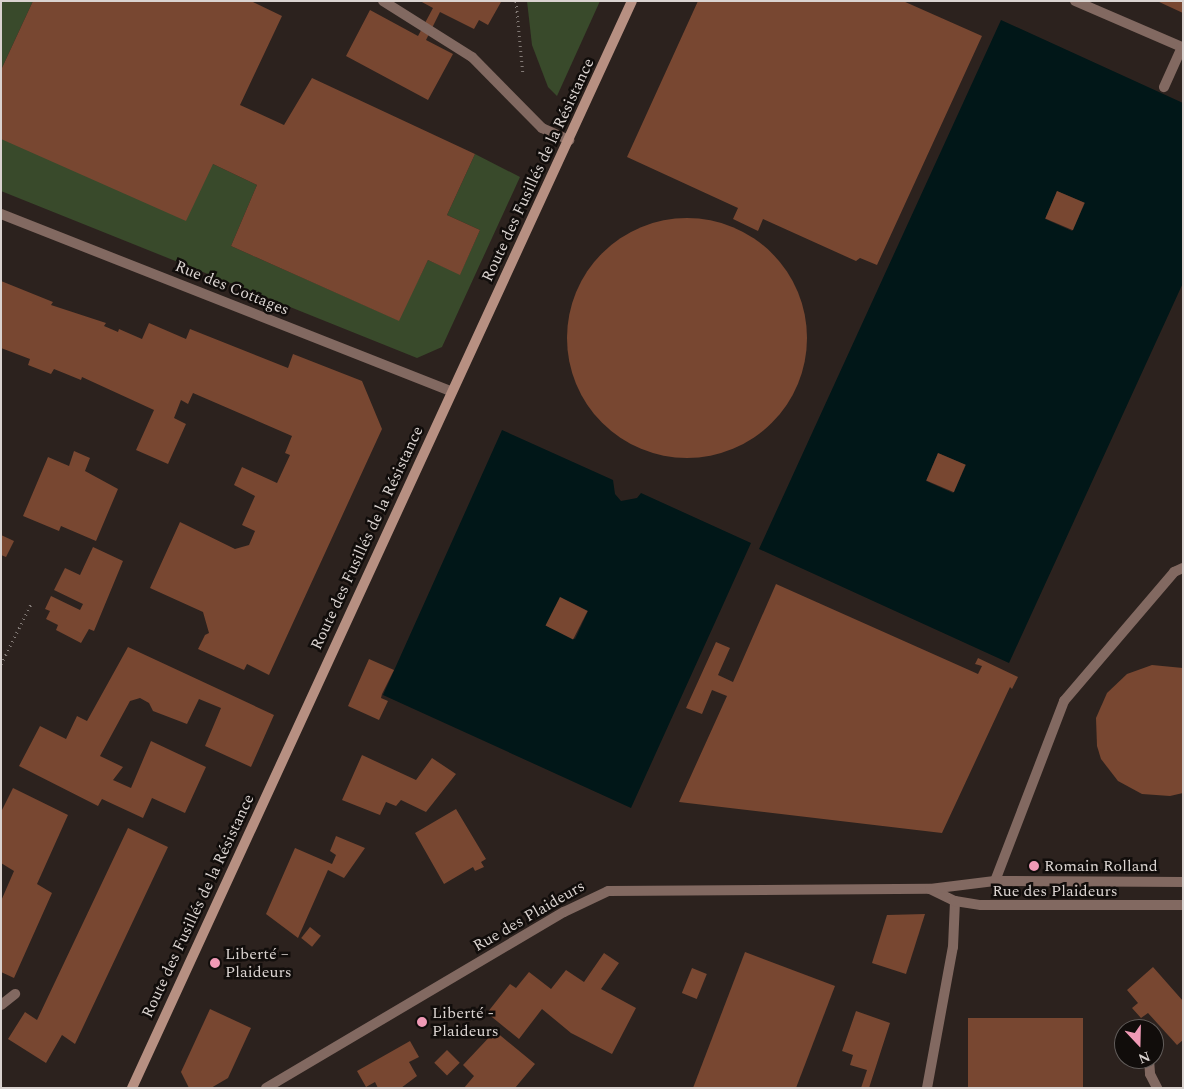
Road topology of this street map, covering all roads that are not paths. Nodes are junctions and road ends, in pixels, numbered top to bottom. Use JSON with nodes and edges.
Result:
{"nodes":[{"id":1,"x":383,"y":1,"type":"edge"},
{"id":2,"x":632,"y":1,"type":"edge"},
{"id":3,"x":1075,"y":1,"type":"edge"},
{"id":4,"x":1164,"y":87,"type":"dead end"},
{"id":5,"x":569,"y":140,"type":"junction"},
{"id":6,"x":1,"y":214,"type":"edge"},
{"id":7,"x":451,"y":392,"type":"junction"},
{"id":8,"x":1183,"y":568,"type":"edge"},
{"id":9,"x":995,"y":881,"type":"junction"},
{"id":10,"x":1183,"y":882,"type":"edge"},
{"id":11,"x":930,"y":889,"type":"junction"},
{"id":12,"x":955,"y":900,"type":"junction"},
{"id":13,"x":1183,"y":905,"type":"edge"},
{"id":14,"x":15,"y":994,"type":"dead end"},
{"id":15,"x":1,"y":1005,"type":"edge"},
{"id":16,"x":1150,"y":1069,"type":"edge"},
{"id":17,"x":132,"y":1088,"type":"edge"},
{"id":18,"x":266,"y":1088,"type":"edge"},
{"id":19,"x":927,"y":1088,"type":"edge"},
{"id":20,"x":1157,"y":1088,"type":"edge"}],
"edges":[{"from":1,"to":5,"type":"street"},
{"from":2,"to":5,"type":"main road","name":"Route des Fusillés de la Résistance"},
{"from":3,"to":4,"type":"street"},
{"from":5,"to":7,"type":"main road","name":"Route des Fusillés de la Résistance"},
{"from":6,"to":7,"type":"street","name":"Rue des Cottages"},
{"from":7,"to":17,"type":"main road","name":"Route des Fusillés de la Résistance"},
{"from":8,"to":9,"type":"street"},
{"from":9,"to":10,"type":"street","name":"Rue des Plaideurs"},
{"from":9,"to":11,"type":"street","name":"Rue des Plaideurs"},
{"from":11,"to":12,"type":"street","name":"Rue des Plaideurs"},
{"from":11,"to":18,"type":"street","name":"Rue des Plaideurs"},
{"from":12,"to":13,"type":"street","name":"Rue des Plaideurs"},
{"from":12,"to":19,"type":"street"},
{"from":14,"to":15,"type":"street"},
{"from":16,"to":20,"type":"street"}]}
